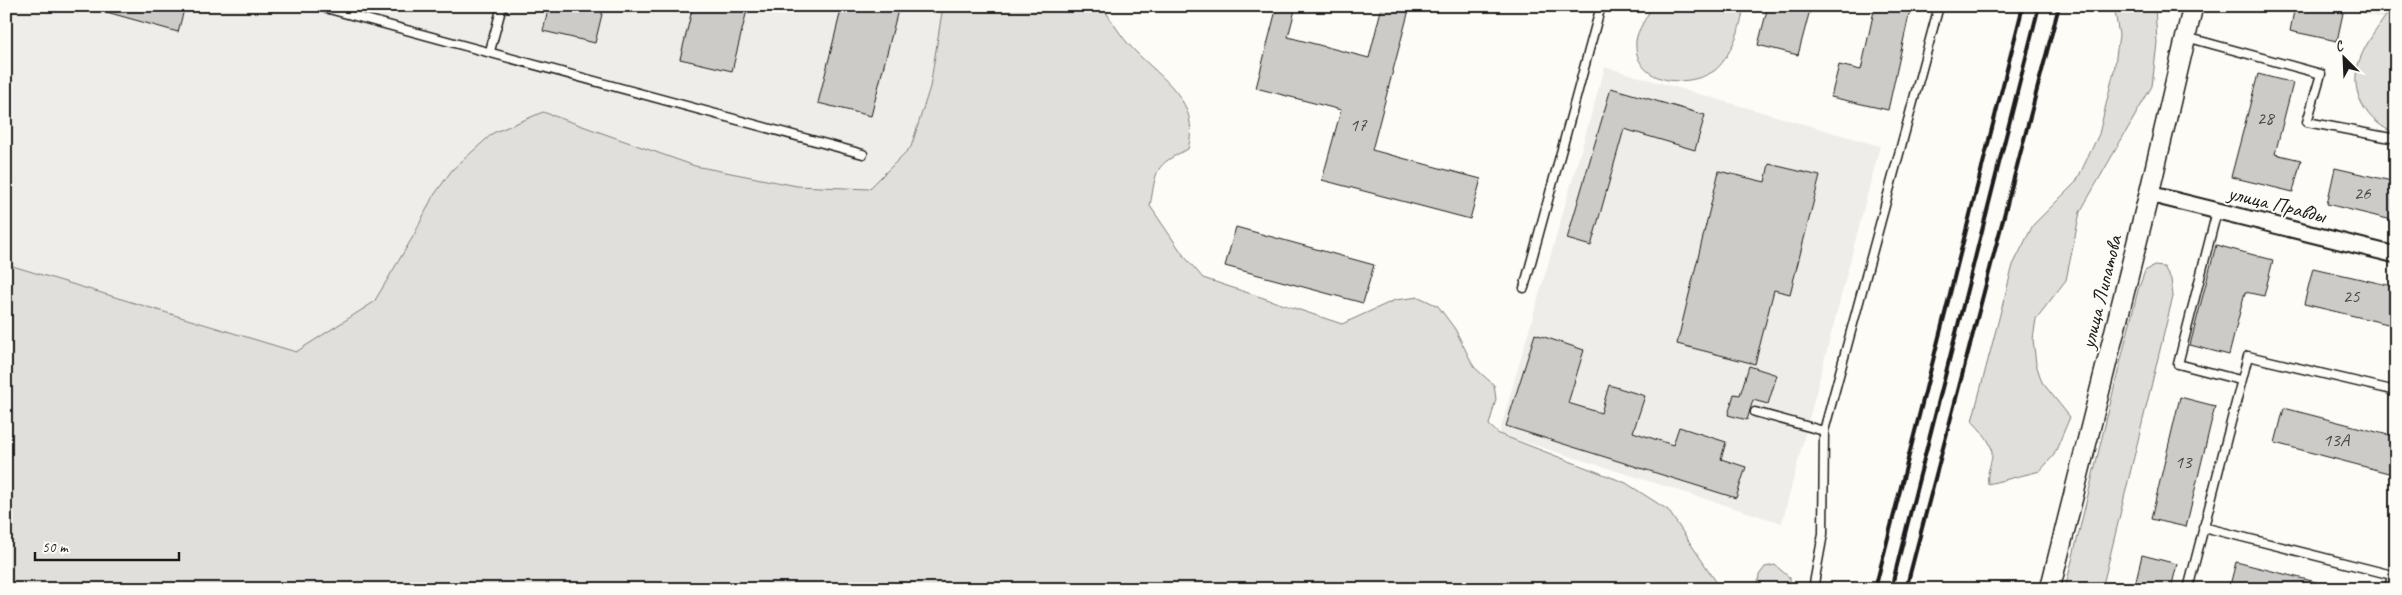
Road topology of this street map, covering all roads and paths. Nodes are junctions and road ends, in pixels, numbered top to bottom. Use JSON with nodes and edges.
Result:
{"nodes":[{"id":1,"x":318,"y":6,"type":"edge"},
{"id":2,"x":502,"y":6,"type":"edge"},
{"id":3,"x":1601,"y":6,"type":"edge"},
{"id":4,"x":1940,"y":6,"type":"edge"},
{"id":5,"x":2193,"y":6,"type":"edge"},
{"id":6,"x":2186,"y":36,"type":"junction"},
{"id":7,"x":490,"y":51,"type":"junction"},
{"id":8,"x":2396,"y":139,"type":"edge"},
{"id":9,"x":863,"y":154,"type":"dead end"},
{"id":10,"x":2149,"y":194,"type":"junction"},
{"id":11,"x":2217,"y":211,"type":"junction"},
{"id":12,"x":2396,"y":255,"type":"edge"},
{"id":13,"x":1524,"y":288,"type":"dead end"},
{"id":14,"x":2240,"y":380,"type":"junction"},
{"id":15,"x":2396,"y":391,"type":"edge"},
{"id":16,"x":1756,"y":412,"type":"dead end"},
{"id":17,"x":1824,"y":432,"type":"junction"},
{"id":18,"x":2203,"y":527,"type":"junction"},
{"id":19,"x":2394,"y":575,"type":"edge"},
{"id":20,"x":1813,"y":589,"type":"edge"},
{"id":21,"x":2050,"y":589,"type":"edge"},
{"id":22,"x":2188,"y":589,"type":"edge"},
{"id":23,"x":2389,"y":589,"type":"edge"}],
"edges":[{"from":1,"to":7,"type":"lane"},
{"from":2,"to":7,"type":"lane"},
{"from":3,"to":13,"type":"lane"},
{"from":4,"to":17,"type":"lane"},
{"from":5,"to":6,"type":"street","name":"улица Липатова"},
{"from":6,"to":8,"type":"lane"},
{"from":6,"to":10,"type":"street","name":"улица Липатова"},
{"from":7,"to":9,"type":"lane"},
{"from":10,"to":11,"type":"street","name":"улица Правды"},
{"from":10,"to":21,"type":"street","name":"улица Липатова"},
{"from":11,"to":12,"type":"street","name":"улица Правды"},
{"from":11,"to":14,"type":"lane"},
{"from":14,"to":15,"type":"lane"},
{"from":14,"to":18,"type":"lane"},
{"from":16,"to":17,"type":"lane"},
{"from":17,"to":20,"type":"lane"},
{"from":18,"to":19,"type":"lane"},
{"from":18,"to":22,"type":"lane"},
{"from":19,"to":23,"type":"lane"}]}
